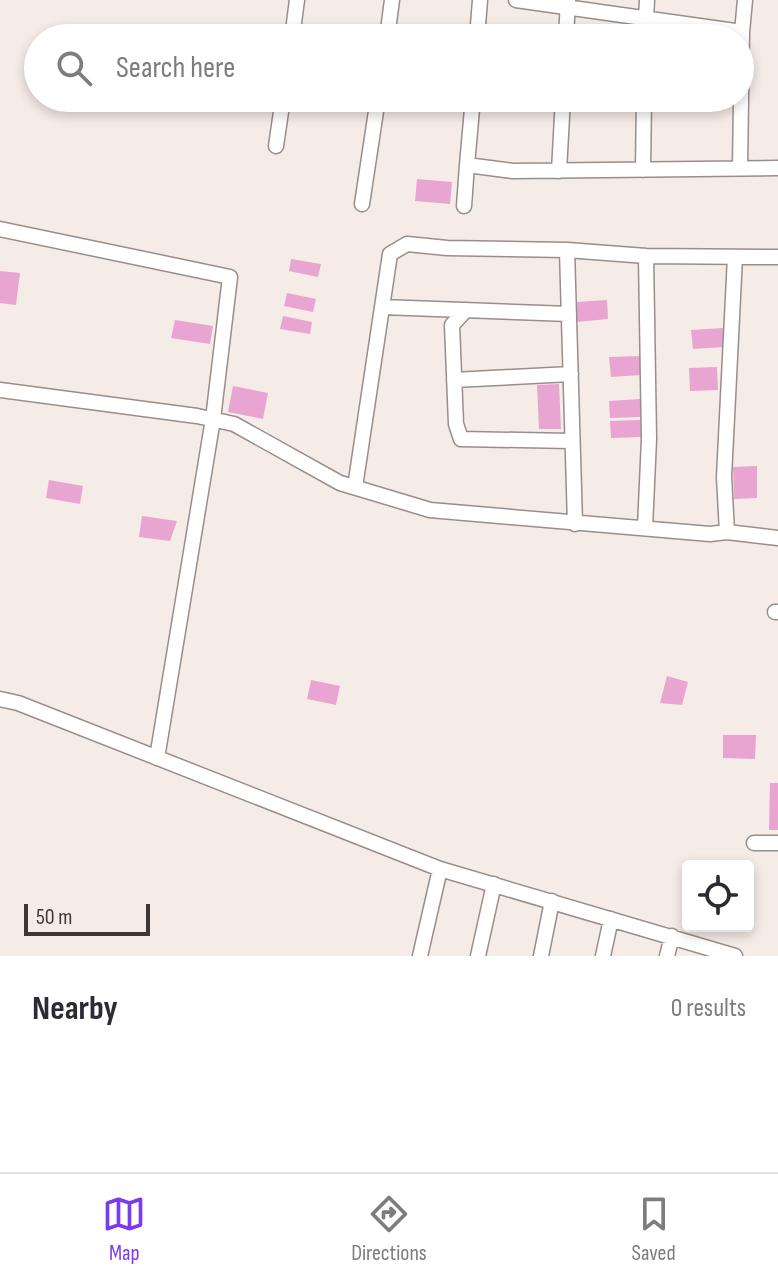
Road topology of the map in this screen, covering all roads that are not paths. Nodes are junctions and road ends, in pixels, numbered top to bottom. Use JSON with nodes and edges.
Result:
{"nodes":[{"id":1,"x":297,"y":0,"type":"edge"},
{"id":2,"x":392,"y":0,"type":"edge"},
{"id":3,"x":480,"y":0,"type":"edge"},
{"id":4,"x":516,"y":0,"type":"edge"},
{"id":5,"x":647,"y":0,"type":"edge"},
{"id":6,"x":745,"y":0,"type":"edge"},
{"id":7,"x":568,"y":4,"type":"edge"},
{"id":8,"x":645,"y":18,"type":"junction"},
{"id":9,"x":294,"y":24,"type":"edge"},
{"id":10,"x":389,"y":24,"type":"edge"},
{"id":11,"x":478,"y":24,"type":"edge"},
{"id":12,"x":567,"y":24,"type":"edge"},
{"id":13,"x":645,"y":24,"type":"edge"},
{"id":14,"x":687,"y":24,"type":"edge"},
{"id":15,"x":743,"y":24,"type":"edge"},
{"id":16,"x":281,"y":112,"type":"edge"},
{"id":17,"x":376,"y":112,"type":"edge"},
{"id":18,"x":472,"y":112,"type":"edge"},
{"id":19,"x":562,"y":112,"type":"edge"},
{"id":20,"x":644,"y":112,"type":"edge"},
{"id":21,"x":741,"y":112,"type":"edge"},
{"id":22,"x":276,"y":146,"type":"dead end"},
{"id":23,"x":467,"y":165,"type":"junction"},
{"id":24,"x":740,"y":168,"type":"junction"},
{"id":25,"x":778,"y":168,"type":"edge"},
{"id":26,"x":643,"y":170,"type":"junction"},
{"id":27,"x":559,"y":171,"type":"junction"},
{"id":28,"x":362,"y":204,"type":"dead end"},
{"id":29,"x":464,"y":206,"type":"dead end"},
{"id":30,"x":0,"y":229,"type":"edge"},
{"id":31,"x":567,"y":250,"type":"junction"},
{"id":32,"x":646,"y":256,"type":"junction"},
{"id":33,"x":735,"y":257,"type":"junction"},
{"id":34,"x":778,"y":257,"type":"edge"},
{"id":35,"x":382,"y":307,"type":"junction"},
{"id":36,"x":466,"y":310,"type":"junction"},
{"id":37,"x":569,"y":314,"type":"junction"},
{"id":38,"x":571,"y":374,"type":"junction"},
{"id":39,"x":454,"y":380,"type":"junction"},
{"id":40,"x":0,"y":390,"type":"edge"},
{"id":41,"x":213,"y":419,"type":"junction"},
{"id":42,"x":571,"y":441,"type":"junction"},
{"id":43,"x":355,"y":487,"type":"junction"},
{"id":44,"x":575,"y":524,"type":"junction"},
{"id":45,"x":645,"y":528,"type":"junction"},
{"id":46,"x":727,"y":532,"type":"junction"},
{"id":47,"x":778,"y":538,"type":"edge"},
{"id":48,"x":0,"y":699,"type":"edge"},
{"id":49,"x":157,"y":758,"type":"junction"},
{"id":50,"x":754,"y":843,"type":"dead end"},
{"id":51,"x":778,"y":843,"type":"edge"},
{"id":52,"x":440,"y":869,"type":"junction"},
{"id":53,"x":494,"y":884,"type":"junction"},
{"id":54,"x":552,"y":901,"type":"junction"},
{"id":55,"x":611,"y":919,"type":"junction"},
{"id":56,"x":672,"y":936,"type":"junction"},
{"id":57,"x":420,"y":956,"type":"edge"},
{"id":58,"x":478,"y":956,"type":"edge"},
{"id":59,"x":541,"y":956,"type":"edge"},
{"id":60,"x":603,"y":956,"type":"edge"},
{"id":61,"x":667,"y":956,"type":"edge"},
{"id":62,"x":735,"y":956,"type":"edge"}],
"edges":[{"from":1,"to":9,"type":"street"},
{"from":2,"to":10,"type":"street"},
{"from":3,"to":11,"type":"street"},
{"from":4,"to":7,"type":"street"},
{"from":5,"to":8,"type":"street"},
{"from":6,"to":15,"type":"street"},
{"from":7,"to":8,"type":"street"},
{"from":7,"to":12,"type":"street"},
{"from":8,"to":13,"type":"street"},
{"from":8,"to":14,"type":"street"},
{"from":16,"to":22,"type":"street"},
{"from":17,"to":28,"type":"street"},
{"from":18,"to":23,"type":"street"},
{"from":19,"to":27,"type":"street"},
{"from":20,"to":26,"type":"street"},
{"from":21,"to":24,"type":"street"},
{"from":23,"to":27,"type":"street"},
{"from":23,"to":29,"type":"street"},
{"from":24,"to":25,"type":"street"},
{"from":24,"to":26,"type":"street"},
{"from":26,"to":27,"type":"street"},
{"from":30,"to":41,"type":"street"},
{"from":31,"to":32,"type":"street"},
{"from":31,"to":35,"type":"street"},
{"from":31,"to":37,"type":"street"},
{"from":32,"to":33,"type":"street"},
{"from":32,"to":45,"type":"street"},
{"from":33,"to":34,"type":"street"},
{"from":33,"to":46,"type":"street"},
{"from":35,"to":36,"type":"street"},
{"from":35,"to":43,"type":"street"},
{"from":36,"to":37,"type":"street"},
{"from":36,"to":39,"type":"street"},
{"from":37,"to":38,"type":"street"},
{"from":38,"to":39,"type":"street"},
{"from":38,"to":42,"type":"street"},
{"from":39,"to":42,"type":"street"},
{"from":40,"to":41,"type":"street"},
{"from":41,"to":43,"type":"street"},
{"from":41,"to":49,"type":"street"},
{"from":42,"to":44,"type":"street"},
{"from":43,"to":44,"type":"street"},
{"from":44,"to":45,"type":"street"},
{"from":45,"to":46,"type":"street"},
{"from":46,"to":47,"type":"street"},
{"from":48,"to":49,"type":"street"},
{"from":49,"to":52,"type":"street"},
{"from":50,"to":51,"type":"street"},
{"from":52,"to":53,"type":"street"},
{"from":52,"to":57,"type":"street"},
{"from":53,"to":54,"type":"street"},
{"from":53,"to":58,"type":"street"},
{"from":54,"to":55,"type":"street"},
{"from":54,"to":59,"type":"street"},
{"from":55,"to":56,"type":"street"},
{"from":55,"to":60,"type":"street"},
{"from":56,"to":61,"type":"street"},
{"from":56,"to":62,"type":"street"}]}
